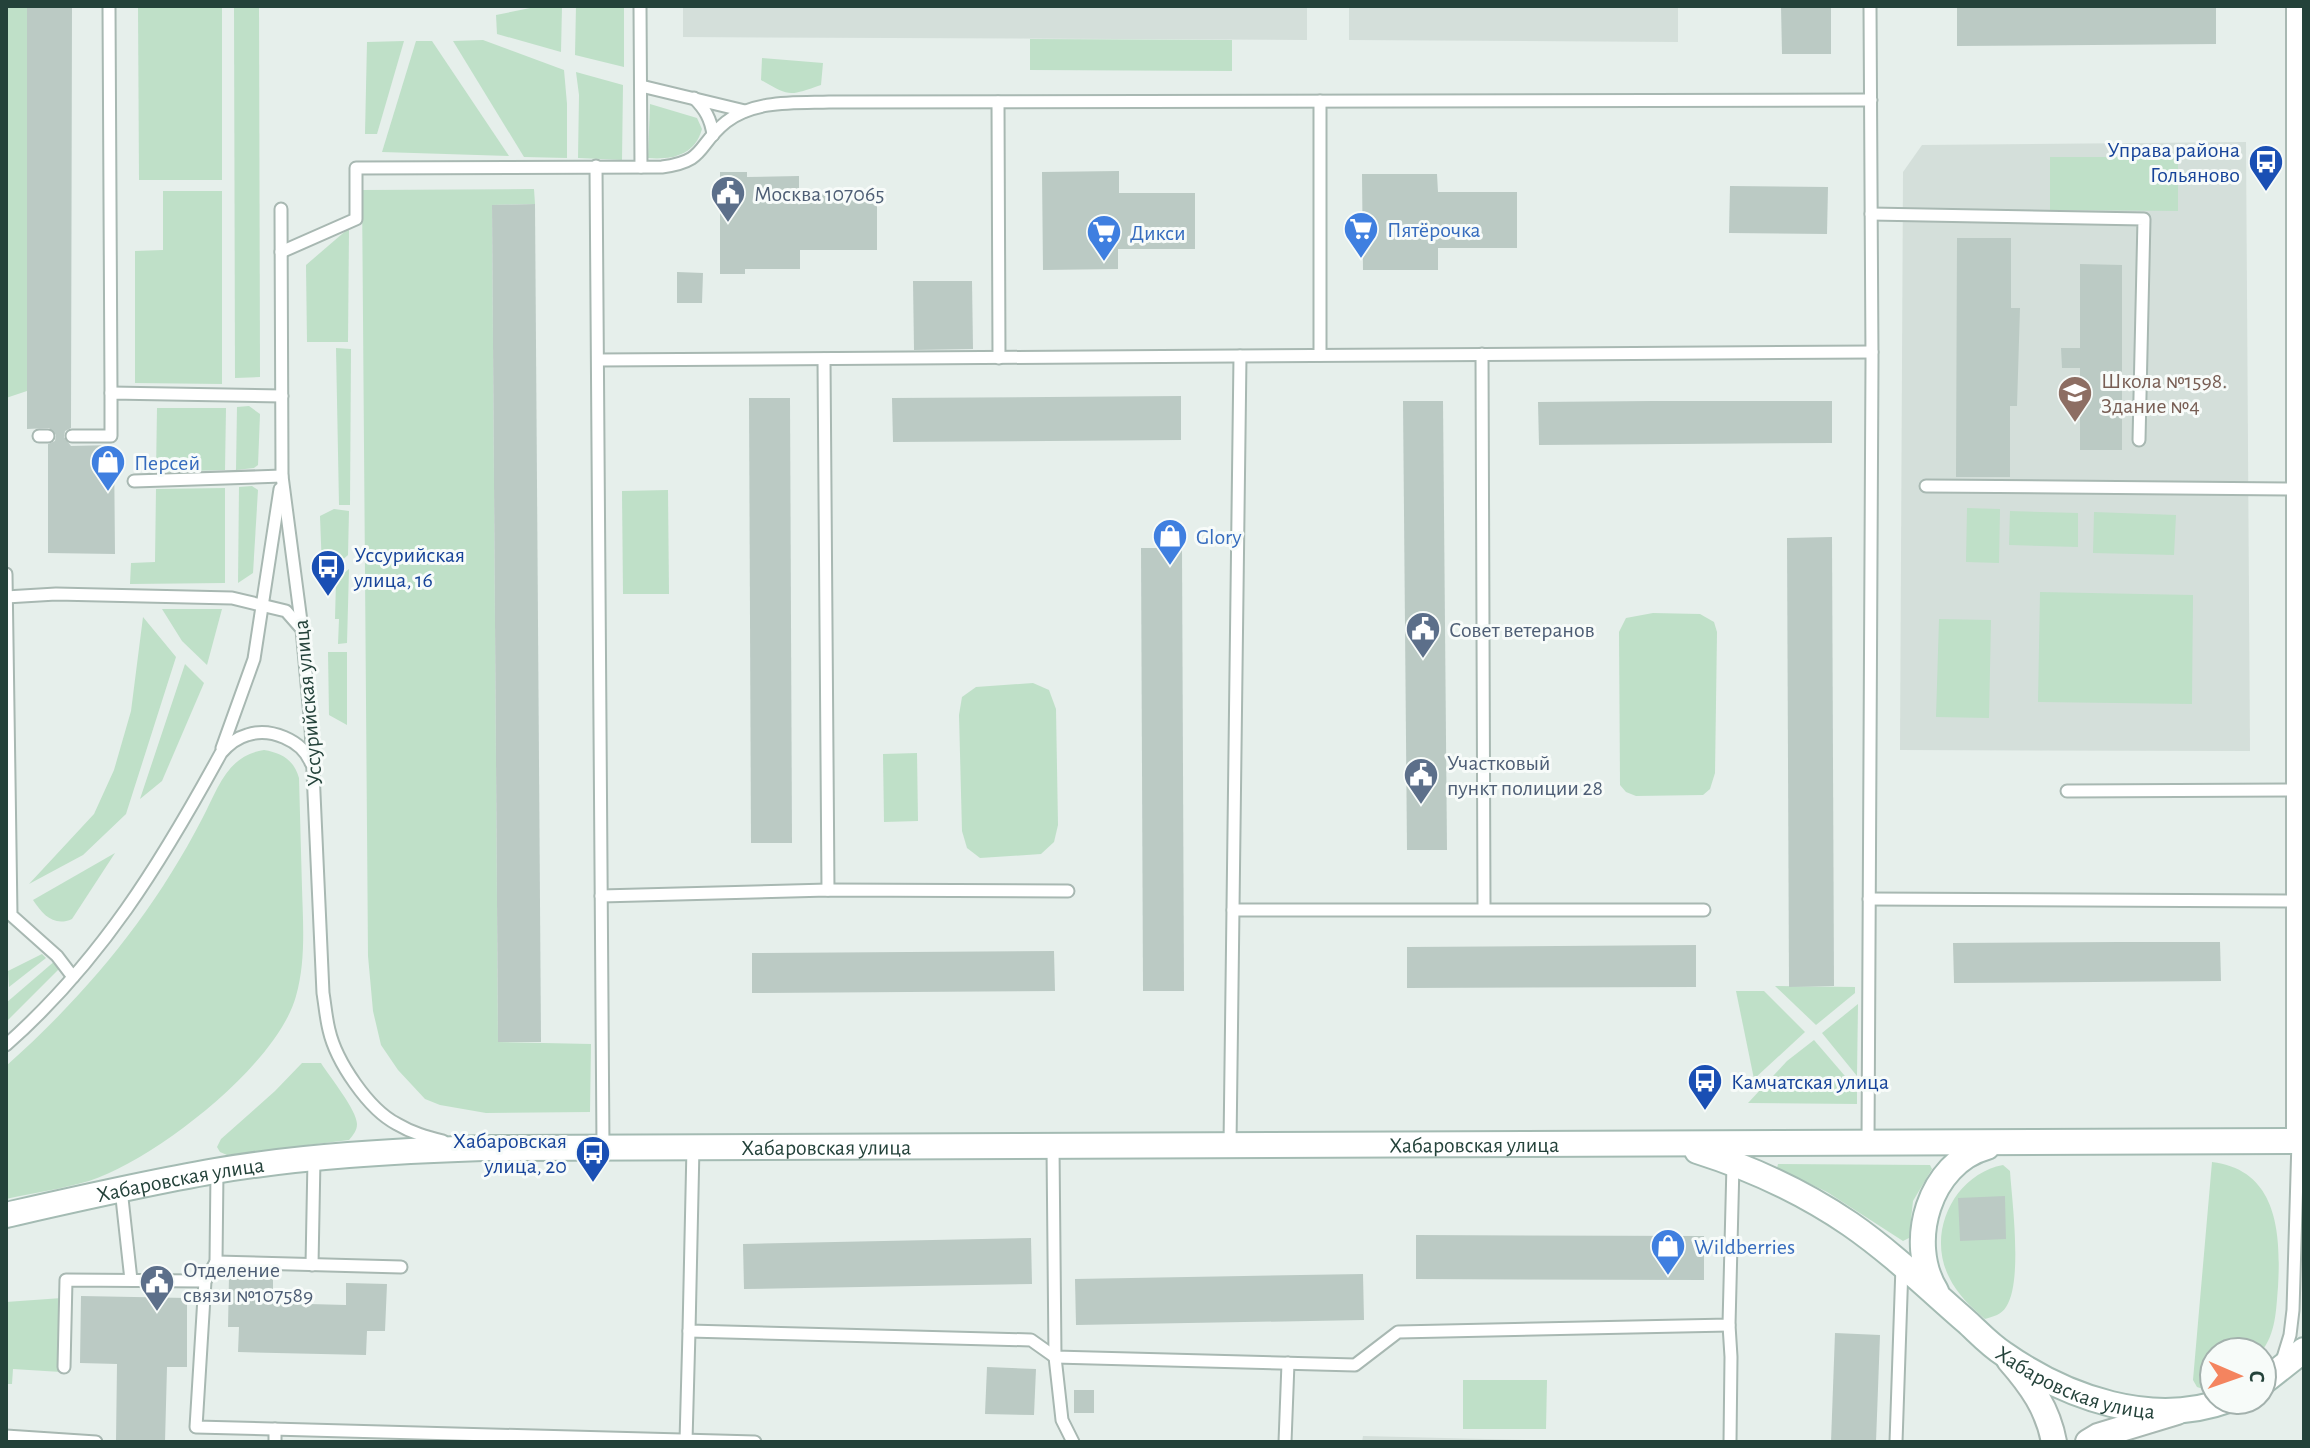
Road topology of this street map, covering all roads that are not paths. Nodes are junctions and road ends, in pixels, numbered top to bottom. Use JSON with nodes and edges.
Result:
{"nodes":[{"id":1,"x":109,"y":6,"type":"edge"},
{"id":2,"x":640,"y":6,"type":"edge"},
{"id":3,"x":1870,"y":6,"type":"edge"},
{"id":4,"x":2298,"y":6,"type":"edge"},
{"id":5,"x":641,"y":86,"type":"junction"},
{"id":6,"x":694,"y":98,"type":"junction"},
{"id":7,"x":1871,"y":100,"type":"junction"},
{"id":8,"x":1320,"y":101,"type":"junction"},
{"id":9,"x":998,"y":102,"type":"junction"},
{"id":10,"x":745,"y":111,"type":"junction"},
{"id":11,"x":713,"y":135,"type":"junction"},
{"id":12,"x":596,"y":166,"type":"junction"},
{"id":13,"x":641,"y":167,"type":"junction"},
{"id":14,"x":281,"y":209,"type":"dead end"},
{"id":15,"x":1871,"y":214,"type":"junction"},
{"id":16,"x":281,"y":252,"type":"junction"},
{"id":17,"x":2302,"y":339,"type":"edge"},
{"id":18,"x":1872,"y":352,"type":"junction"},
{"id":19,"x":1482,"y":354,"type":"junction"},
{"id":20,"x":1320,"y":355,"type":"junction"},
{"id":21,"x":1240,"y":356,"type":"junction"},
{"id":22,"x":999,"y":358,"type":"junction"},
{"id":23,"x":824,"y":359,"type":"junction"},
{"id":24,"x":598,"y":360,"type":"junction"},
{"id":25,"x":111,"y":393,"type":"junction"},
{"id":26,"x":282,"y":396,"type":"junction"},
{"id":27,"x":72,"y":436,"type":"dead end"},
{"id":28,"x":2139,"y":440,"type":"dead end"},
{"id":29,"x":282,"y":476,"type":"junction"},
{"id":30,"x":134,"y":481,"type":"dead end"},
{"id":31,"x":1926,"y":486,"type":"dead end"},
{"id":32,"x":2299,"y":489,"type":"junction"},
{"id":33,"x":6,"y":574,"type":"edge"},
{"id":34,"x":7,"y":597,"type":"edge"},
{"id":35,"x":262,"y":603,"type":"junction"},
{"id":36,"x":302,"y":629,"type":"junction"},
{"id":37,"x":2302,"y":705,"type":"edge"},
{"id":38,"x":221,"y":753,"type":"junction"},
{"id":39,"x":314,"y":775,"type":"junction"},
{"id":40,"x":2299,"y":790,"type":"junction"},
{"id":41,"x":2067,"y":791,"type":"dead end"},
{"id":42,"x":828,"y":890,"type":"junction"},
{"id":43,"x":1068,"y":891,"type":"dead end"},
{"id":44,"x":601,"y":896,"type":"junction"},
{"id":45,"x":1869,"y":899,"type":"junction"},
{"id":46,"x":2299,"y":901,"type":"junction"},
{"id":47,"x":1484,"y":909,"type":"junction"},
{"id":48,"x":1233,"y":910,"type":"junction"},
{"id":49,"x":1704,"y":910,"type":"dead end"},
{"id":50,"x":2301,"y":965,"type":"edge"},
{"id":51,"x":73,"y":977,"type":"junction"},
{"id":52,"x":6,"y":1045,"type":"edge"},
{"id":53,"x":2301,"y":1141,"type":"edge"},
{"id":54,"x":1651,"y":1143,"type":"junction"},
{"id":55,"x":1868,"y":1143,"type":"junction"},
{"id":56,"x":2007,"y":1144,"type":"junction"},
{"id":57,"x":1230,"y":1145,"type":"junction"},
{"id":58,"x":603,"y":1147,"type":"junction"},
{"id":59,"x":693,"y":1147,"type":"junction"},
{"id":60,"x":1053,"y":1147,"type":"junction"},
{"id":61,"x":483,"y":1148,"type":"junction"},
{"id":62,"x":314,"y":1159,"type":"junction"},
{"id":63,"x":1733,"y":1164,"type":"junction"},
{"id":64,"x":217,"y":1170,"type":"junction"},
{"id":65,"x":121,"y":1189,"type":"junction"},
{"id":66,"x":6,"y":1215,"type":"edge"},
{"id":67,"x":216,"y":1262,"type":"junction"},
{"id":68,"x":312,"y":1265,"type":"junction"},
{"id":69,"x":1902,"y":1266,"type":"junction"},
{"id":70,"x":401,"y":1267,"type":"dead end"},
{"id":71,"x":131,"y":1280,"type":"junction"},
{"id":72,"x":205,"y":1281,"type":"junction"},
{"id":73,"x":1948,"y":1306,"type":"junction"},
{"id":74,"x":1729,"y":1325,"type":"junction"},
{"id":75,"x":689,"y":1331,"type":"junction"},
{"id":76,"x":2304,"y":1350,"type":"edge"},
{"id":77,"x":2001,"y":1353,"type":"junction"},
{"id":78,"x":1055,"y":1357,"type":"junction"},
{"id":79,"x":1288,"y":1363,"type":"junction"},
{"id":80,"x":2278,"y":1366,"type":"edge"},
{"id":81,"x":64,"y":1367,"type":"dead end"},
{"id":82,"x":2278,"y":1371,"type":"edge"},
{"id":83,"x":2198,"y":1407,"type":"edge"},
{"id":84,"x":2183,"y":1410,"type":"junction"},
{"id":85,"x":275,"y":1429,"type":"junction"},
{"id":86,"x":6,"y":1436,"type":"edge"},
{"id":87,"x":686,"y":1441,"type":"edge"},
{"id":88,"x":96,"y":1442,"type":"edge"},
{"id":89,"x":275,"y":1442,"type":"edge"},
{"id":90,"x":755,"y":1442,"type":"edge"},
{"id":91,"x":1073,"y":1442,"type":"edge"},
{"id":92,"x":1285,"y":1442,"type":"edge"},
{"id":93,"x":1730,"y":1442,"type":"edge"},
{"id":94,"x":1896,"y":1442,"type":"edge"},
{"id":95,"x":2054,"y":1442,"type":"edge"},
{"id":96,"x":2088,"y":1442,"type":"edge"}],
"edges":[{"from":1,"to":25,"type":"lane"},
{"from":2,"to":5,"type":"lane"},
{"from":3,"to":7,"type":"lane"},
{"from":4,"to":17,"type":"street"},
{"from":5,"to":6,"type":"lane"},
{"from":5,"to":13,"type":"lane"},
{"from":6,"to":10,"type":"lane"},
{"from":6,"to":11,"type":"lane"},
{"from":7,"to":8,"type":"lane"},
{"from":7,"to":15,"type":"lane"},
{"from":8,"to":9,"type":"lane"},
{"from":8,"to":20,"type":"lane"},
{"from":9,"to":10,"type":"lane"},
{"from":9,"to":22,"type":"lane"},
{"from":10,"to":11,"type":"lane"},
{"from":11,"to":13,"type":"lane"},
{"from":12,"to":13,"type":"lane"},
{"from":12,"to":16,"type":"lane"},
{"from":12,"to":24,"type":"lane"},
{"from":14,"to":16,"type":"lane","name":"Уссурийская улица"},
{"from":15,"to":18,"type":"lane"},
{"from":15,"to":28,"type":"lane"},
{"from":16,"to":26,"type":"lane","name":"Уссурийская улица"},
{"from":17,"to":32,"type":"street"},
{"from":18,"to":19,"type":"lane"},
{"from":18,"to":45,"type":"lane"},
{"from":19,"to":20,"type":"lane"},
{"from":19,"to":47,"type":"lane"},
{"from":20,"to":21,"type":"lane"},
{"from":21,"to":22,"type":"lane"},
{"from":21,"to":48,"type":"lane"},
{"from":22,"to":23,"type":"lane"},
{"from":23,"to":24,"type":"lane"},
{"from":23,"to":42,"type":"lane"},
{"from":24,"to":44,"type":"lane"},
{"from":25,"to":26,"type":"lane"},
{"from":25,"to":27,"type":"lane"},
{"from":26,"to":29,"type":"lane","name":"Уссурийская улица"},
{"from":29,"to":30,"type":"lane"},
{"from":29,"to":35,"type":"lane","name":"Уссурийская улица"},
{"from":29,"to":36,"type":"lane","name":"Уссурийская улица"},
{"from":31,"to":32,"type":"lane"},
{"from":32,"to":37,"type":"street"},
{"from":33,"to":34,"type":"lane"},
{"from":34,"to":35,"type":"lane"},
{"from":34,"to":51,"type":"lane"},
{"from":35,"to":36,"type":"lane"},
{"from":35,"to":38,"type":"lane","name":"Уссурийская улица"},
{"from":36,"to":39,"type":"lane","name":"Уссурийская улица"},
{"from":37,"to":40,"type":"street"},
{"from":38,"to":39,"type":"lane"},
{"from":38,"to":51,"type":"lane","name":"Уссурийская улица"},
{"from":39,"to":61,"type":"lane","name":"Уссурийская улица"},
{"from":40,"to":41,"type":"lane"},
{"from":40,"to":46,"type":"street"},
{"from":42,"to":43,"type":"lane"},
{"from":42,"to":44,"type":"lane"},
{"from":44,"to":58,"type":"lane"},
{"from":45,"to":46,"type":"lane"},
{"from":45,"to":55,"type":"lane"},
{"from":46,"to":50,"type":"street"},
{"from":47,"to":48,"type":"lane"},
{"from":47,"to":49,"type":"lane"},
{"from":48,"to":57,"type":"lane"},
{"from":50,"to":53,"type":"street"},
{"from":51,"to":52,"type":"lane","name":"Уссурийская улица"},
{"from":53,"to":56,"type":"main road","name":"Хабаровская улица"},
{"from":53,"to":80,"type":"lane"},
{"from":54,"to":55,"type":"main road","name":"Хабаровская улица"},
{"from":54,"to":57,"type":"main road","name":"Хабаровская улица"},
{"from":54,"to":63,"type":"main road","name":"Хабаровская улица"},
{"from":55,"to":56,"type":"main road","name":"Хабаровская улица"},
{"from":56,"to":73,"type":"main road"},
{"from":57,"to":60,"type":"main road","name":"Хабаровская улица"},
{"from":58,"to":59,"type":"main road","name":"Хабаровская улица"},
{"from":58,"to":61,"type":"main road","name":"Хабаровская улица"},
{"from":59,"to":60,"type":"main road","name":"Хабаровская улица"},
{"from":59,"to":75,"type":"lane"},
{"from":60,"to":78,"type":"lane"},
{"from":61,"to":62,"type":"main road","name":"Хабаровская улица"},
{"from":62,"to":64,"type":"main road","name":"Хабаровская улица"},
{"from":62,"to":68,"type":"lane"},
{"from":63,"to":69,"type":"main road","name":"Хабаровская улица"},
{"from":63,"to":74,"type":"lane"},
{"from":64,"to":65,"type":"main road","name":"Хабаровская улица"},
{"from":64,"to":67,"type":"lane"},
{"from":65,"to":66,"type":"main road","name":"Хабаровская улица"},
{"from":65,"to":71,"type":"lane"},
{"from":67,"to":68,"type":"lane"},
{"from":67,"to":72,"type":"lane"},
{"from":68,"to":70,"type":"lane"},
{"from":69,"to":73,"type":"main road","name":"Хабаровская улица"},
{"from":69,"to":94,"type":"lane"},
{"from":71,"to":72,"type":"lane"},
{"from":71,"to":81,"type":"lane"},
{"from":72,"to":85,"type":"lane"},
{"from":73,"to":77,"type":"main road","name":"Хабаровская улица"},
{"from":74,"to":79,"type":"lane"},
{"from":74,"to":93,"type":"lane"},
{"from":75,"to":78,"type":"lane"},
{"from":75,"to":87,"type":"lane"},
{"from":76,"to":82,"type":"main road"},
{"from":77,"to":84,"type":"main road","name":"Хабаровская улица"},
{"from":77,"to":95,"type":"main road"},
{"from":78,"to":79,"type":"lane"},
{"from":78,"to":91,"type":"lane"},
{"from":79,"to":92,"type":"lane"},
{"from":83,"to":84,"type":"main road","name":"Хабаровская улица"},
{"from":84,"to":96,"type":"main road"},
{"from":85,"to":87,"type":"lane"},
{"from":85,"to":89,"type":"lane"},
{"from":86,"to":88,"type":"lane"},
{"from":87,"to":90,"type":"lane"}]}
